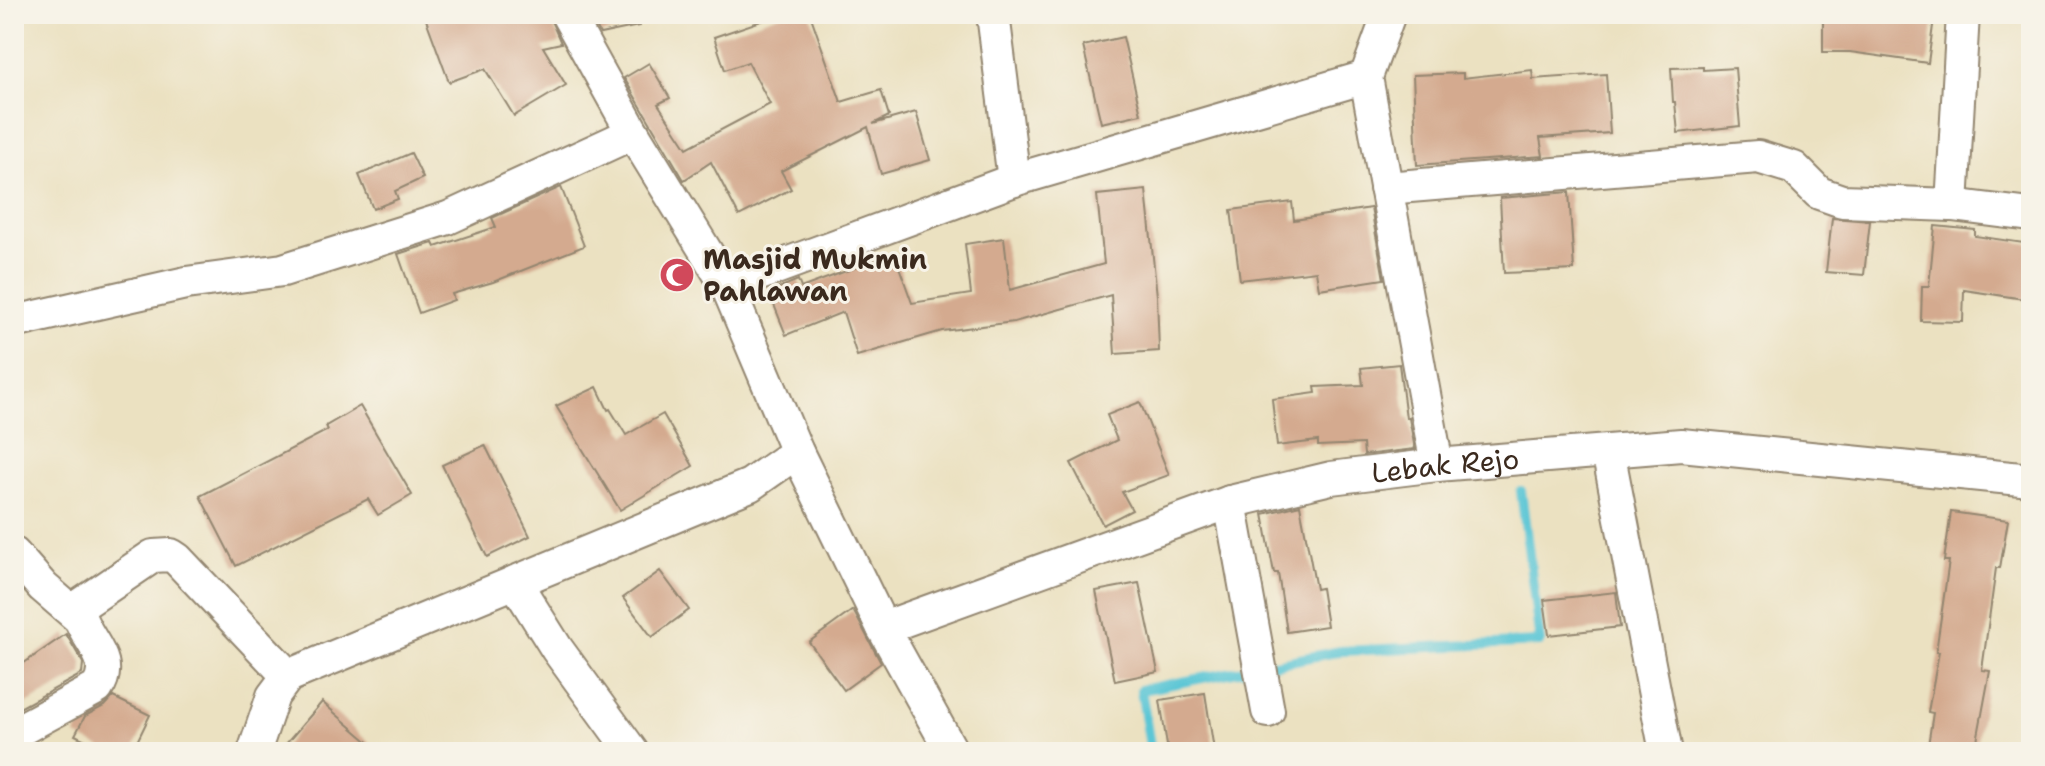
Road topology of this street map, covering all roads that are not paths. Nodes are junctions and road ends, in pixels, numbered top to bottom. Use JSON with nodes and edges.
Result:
{"nodes":[{"id":1,"x":567,"y":14,"type":"edge"},
{"id":2,"x":993,"y":14,"type":"edge"},
{"id":3,"x":1389,"y":14,"type":"edge"},
{"id":4,"x":1963,"y":14,"type":"edge"},
{"id":5,"x":1366,"y":77,"type":"junction"},
{"id":6,"x":633,"y":133,"type":"junction"},
{"id":7,"x":1014,"y":180,"type":"junction"},
{"id":8,"x":1386,"y":188,"type":"junction"},
{"id":9,"x":1952,"y":205,"type":"junction"},
{"id":10,"x":2031,"y":215,"type":"edge"},
{"id":11,"x":727,"y":286,"type":"junction"},
{"id":12,"x":14,"y":322,"type":"edge"},
{"id":13,"x":1608,"y":451,"type":"junction"},
{"id":14,"x":797,"y":452,"type":"junction"},
{"id":15,"x":1437,"y":465,"type":"junction"},
{"id":16,"x":2031,"y":480,"type":"edge"},
{"id":17,"x":1230,"y":502,"type":"junction"},
{"id":18,"x":14,"y":554,"type":"edge"},
{"id":19,"x":515,"y":582,"type":"junction"},
{"id":20,"x":80,"y":619,"type":"junction"},
{"id":21,"x":883,"y":628,"type":"junction"},
{"id":22,"x":288,"y":676,"type":"junction"},
{"id":23,"x":1266,"y":696,"type":"dead end"},
{"id":24,"x":14,"y":733,"type":"edge"},
{"id":25,"x":254,"y":752,"type":"edge"},
{"id":26,"x":632,"y":752,"type":"edge"},
{"id":27,"x":952,"y":752,"type":"edge"},
{"id":28,"x":1666,"y":752,"type":"edge"}],
"edges":[{"from":1,"to":6,"type":"street"},
{"from":2,"to":7,"type":"street"},
{"from":3,"to":5,"type":"street"},
{"from":4,"to":9,"type":"street"},
{"from":5,"to":7,"type":"street"},
{"from":5,"to":8,"type":"street"},
{"from":6,"to":11,"type":"street"},
{"from":6,"to":12,"type":"street"},
{"from":7,"to":11,"type":"street"},
{"from":8,"to":9,"type":"street"},
{"from":8,"to":15,"type":"street"},
{"from":9,"to":10,"type":"street"},
{"from":11,"to":14,"type":"street"},
{"from":13,"to":15,"type":"street","name":"Lebak Rejo"},
{"from":13,"to":16,"type":"street","name":"Lebak Rejo"},
{"from":13,"to":28,"type":"street"},
{"from":14,"to":19,"type":"street"},
{"from":14,"to":21,"type":"street"},
{"from":15,"to":17,"type":"street","name":"Lebak Rejo"},
{"from":17,"to":21,"type":"street","name":"Lebak Rejo"},
{"from":17,"to":23,"type":"street"},
{"from":18,"to":20,"type":"street"},
{"from":19,"to":22,"type":"street"},
{"from":19,"to":26,"type":"street"},
{"from":20,"to":22,"type":"street"},
{"from":20,"to":24,"type":"street"},
{"from":21,"to":27,"type":"street"},
{"from":22,"to":25,"type":"street"}]}
